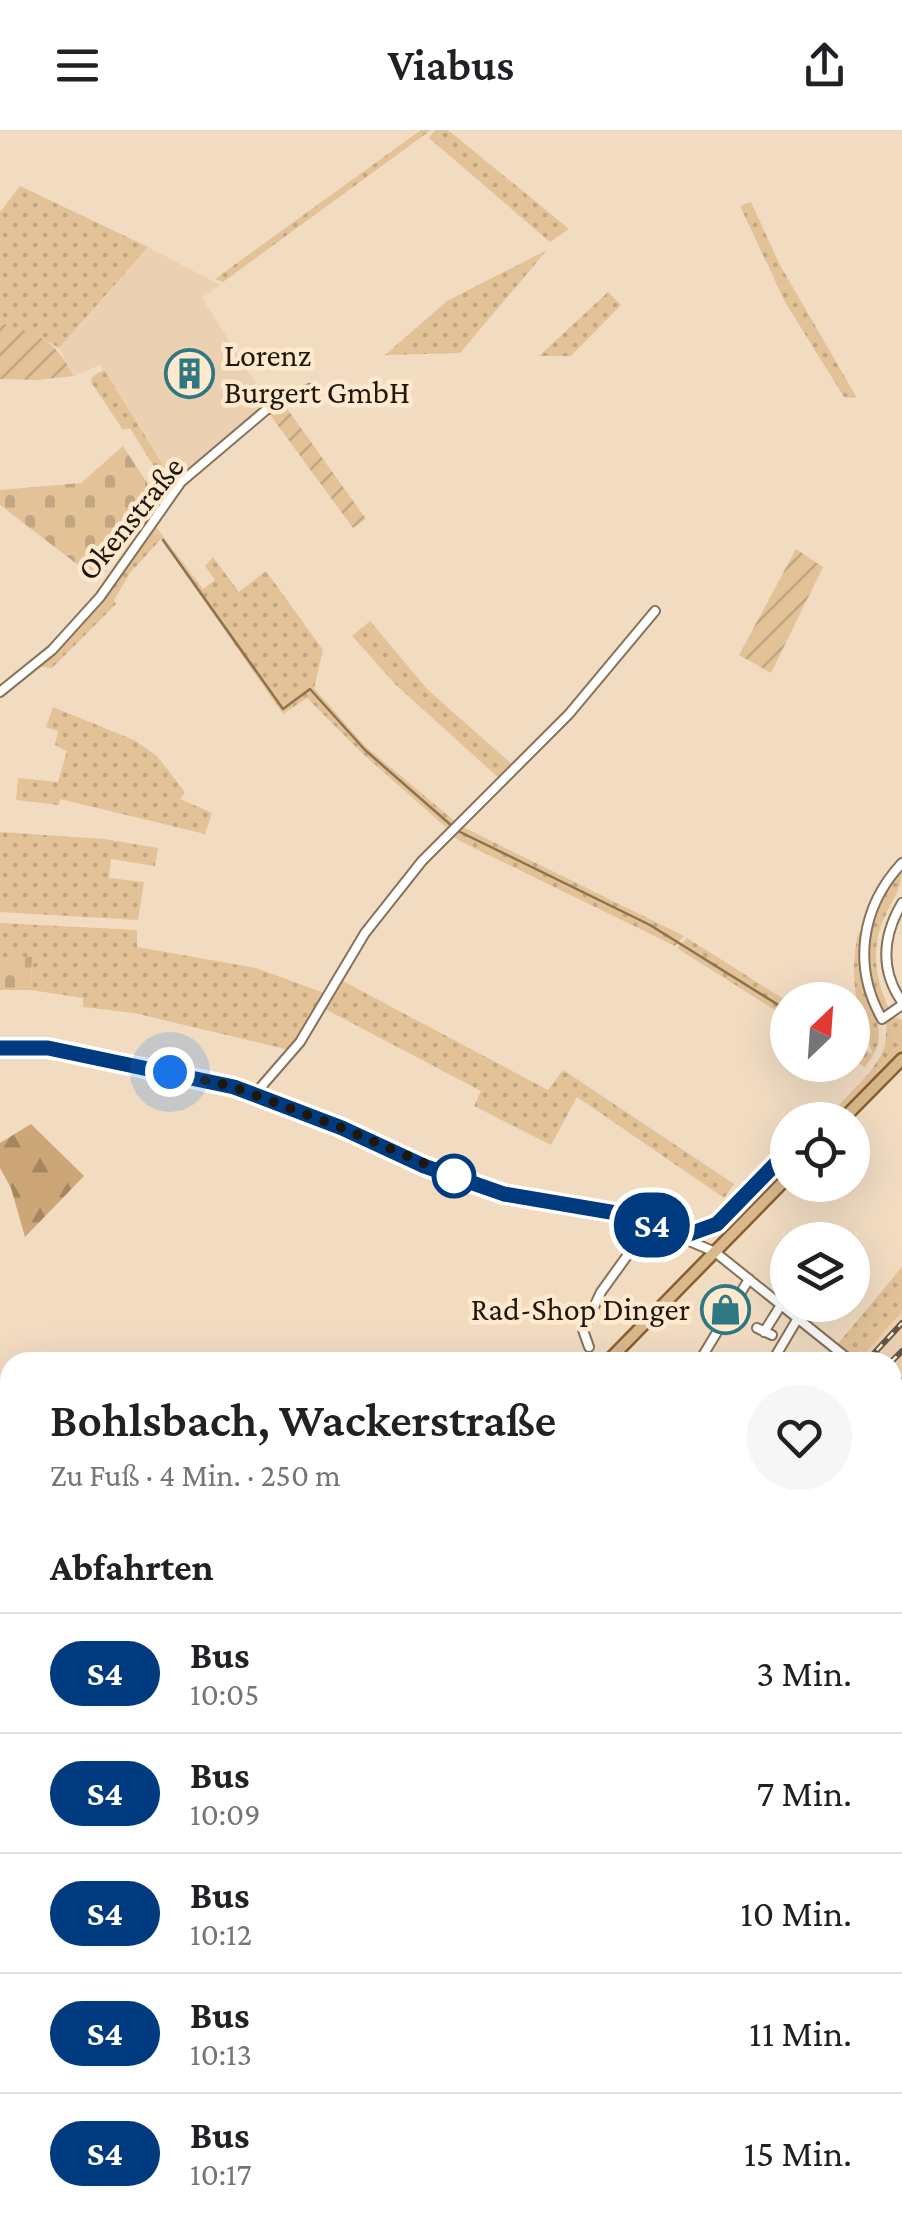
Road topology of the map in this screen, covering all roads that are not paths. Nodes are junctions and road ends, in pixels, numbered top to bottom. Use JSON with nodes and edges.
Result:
{"nodes":[{"id":1,"x":310,"y":389,"type":"dead end"},
{"id":2,"x":655,"y":611,"type":"dead end"},
{"id":3,"x":0,"y":692,"type":"edge"},
{"id":4,"x":902,"y":863,"type":"edge"},
{"id":5,"x":902,"y":903,"type":"edge"},
{"id":6,"x":902,"y":1004,"type":"edge"},
{"id":7,"x":0,"y":1048,"type":"edge"},
{"id":8,"x":902,"y":1059,"type":"edge"},
{"id":9,"x":254,"y":1095,"type":"junction"},
{"id":10,"x":860,"y":1102,"type":"edge"},
{"id":11,"x":770,"y":1196,"type":"edge"},
{"id":12,"x":650,"y":1224,"type":"junction"},
{"id":13,"x":716,"y":1252,"type":"junction"},
{"id":14,"x":749,"y":1279,"type":"junction"},
{"id":15,"x":770,"y":1296,"type":"edge"},
{"id":16,"x":771,"y":1322,"type":"edge"},
{"id":17,"x":796,"y":1322,"type":"edge"},
{"id":18,"x":803,"y":1322,"type":"edge"},
{"id":19,"x":764,"y":1332,"type":"dead end"},
{"id":20,"x":590,"y":1347,"type":"dead end"},
{"id":21,"x":617,"y":1352,"type":"edge"},
{"id":22,"x":704,"y":1352,"type":"edge"},
{"id":23,"x":778,"y":1352,"type":"edge"},
{"id":24,"x":840,"y":1352,"type":"edge"}],
"edges":[{"from":1,"to":3,"type":"street","name":"Okenstraße"},
{"from":2,"to":9,"type":"street"},
{"from":4,"to":6,"type":"street"},
{"from":5,"to":6,"type":"street"},
{"from":7,"to":9,"type":"street"},
{"from":8,"to":10,"type":"main road"},
{"from":9,"to":12,"type":"street"},
{"from":11,"to":13,"type":"main road"},
{"from":12,"to":13,"type":"street"},
{"from":12,"to":20,"type":"street"},
{"from":13,"to":14,"type":"street"},
{"from":13,"to":21,"type":"main road"},
{"from":14,"to":15,"type":"street"},
{"from":14,"to":22,"type":"street"},
{"from":16,"to":19,"type":"street"},
{"from":17,"to":23,"type":"street"},
{"from":18,"to":24,"type":"street"}]}
